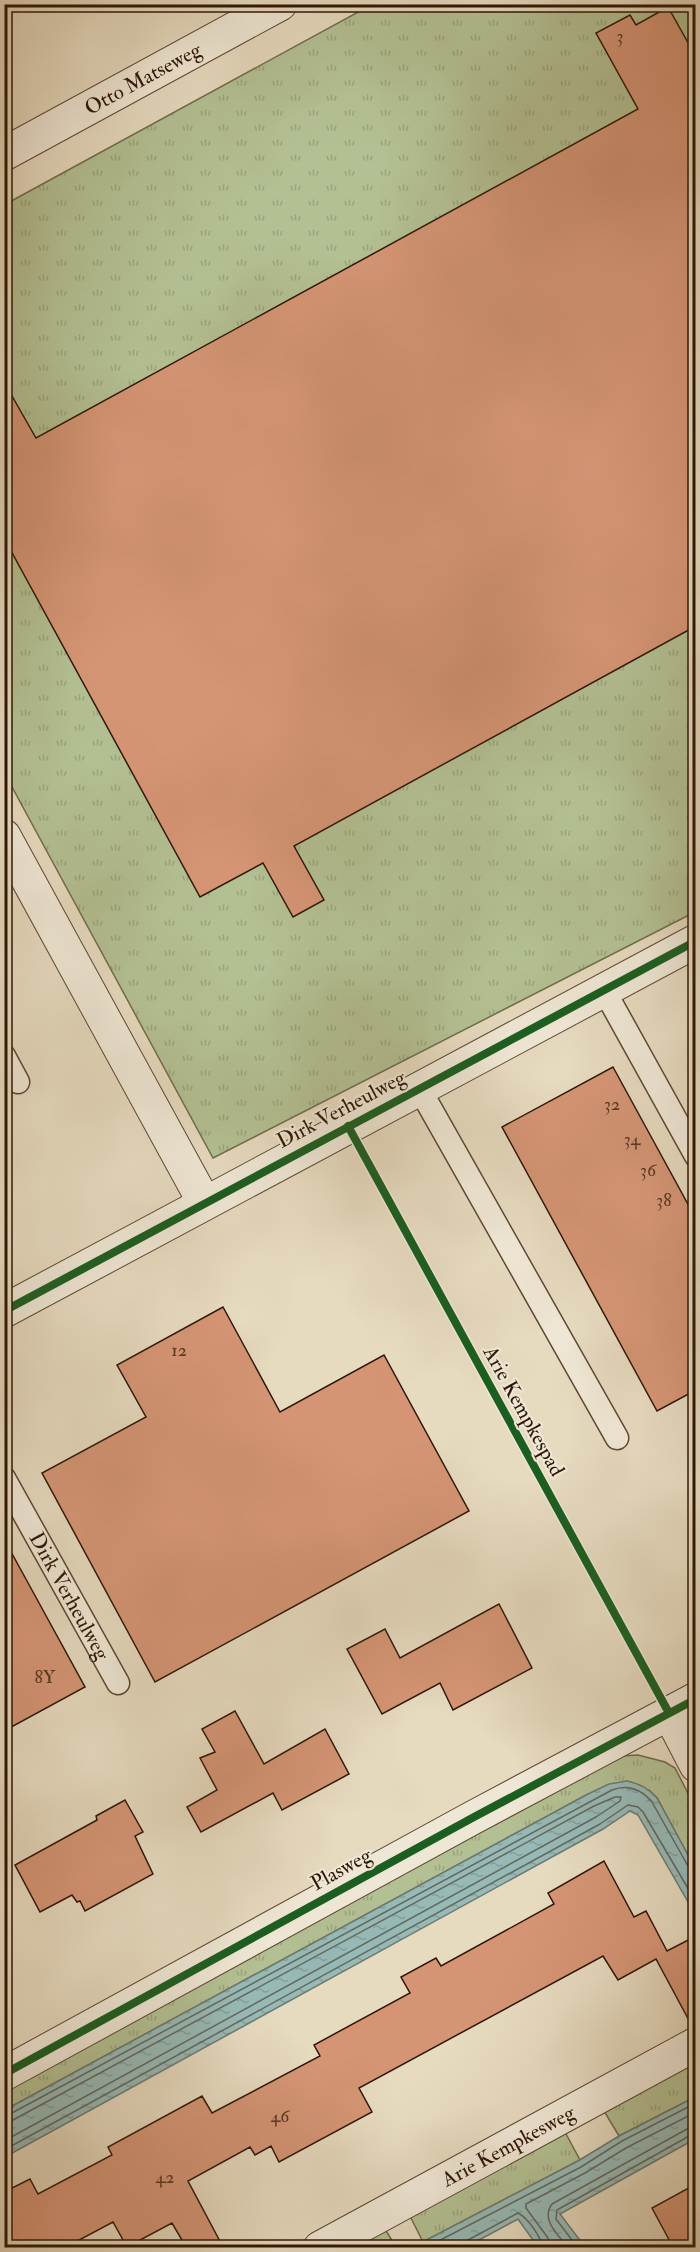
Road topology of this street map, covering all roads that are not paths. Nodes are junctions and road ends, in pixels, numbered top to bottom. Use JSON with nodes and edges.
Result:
{"nodes":[{"id":1,"x":280,"y":4,"type":"edge"},
{"id":2,"x":4,"y":154,"type":"edge"},
{"id":3,"x":4,"y":836,"type":"edge"},
{"id":4,"x":696,"y":941,"type":"edge"},
{"id":5,"x":603,"y":990,"type":"junction"},
{"id":6,"x":4,"y":1056,"type":"edge"},
{"id":7,"x":18,"y":1082,"type":"dead end"},
{"id":8,"x":419,"y":1088,"type":"junction"},
{"id":9,"x":696,"y":1156,"type":"edge"},
{"id":10,"x":204,"y":1202,"type":"junction"},
{"id":11,"x":4,"y":1311,"type":"edge"},
{"id":12,"x":617,"y":1438,"type":"dead end"},
{"id":13,"x":4,"y":1478,"type":"edge"},
{"id":14,"x":118,"y":1683,"type":"dead end"},
{"id":15,"x":682,"y":1706,"type":"edge"},
{"id":16,"x":696,"y":1765,"type":"edge"},
{"id":17,"x":696,"y":2043,"type":"edge"},
{"id":18,"x":4,"y":2074,"type":"edge"},
{"id":19,"x":320,"y":2247,"type":"edge"}],
"edges":[{"from":1,"to":2,"type":"street","name":"Otto Matseweg"},
{"from":3,"to":10,"type":"street"},
{"from":4,"to":5,"type":"street","name":"Dirk Verheulweg"},
{"from":5,"to":8,"type":"street","name":"Dirk Verheulweg"},
{"from":5,"to":9,"type":"lane"},
{"from":6,"to":7,"type":"lane"},
{"from":8,"to":10,"type":"street","name":"Dirk Verheulweg"},
{"from":8,"to":12,"type":"lane","name":"Dirk Verheulweg"},
{"from":10,"to":11,"type":"street","name":"Dirk Verheulweg"},
{"from":13,"to":14,"type":"lane","name":"Dirk Verheulweg"},
{"from":15,"to":16,"type":"street"},
{"from":15,"to":18,"type":"street","name":"Plasweg"},
{"from":17,"to":19,"type":"street","name":"Arie Kempkesweg"}]}
